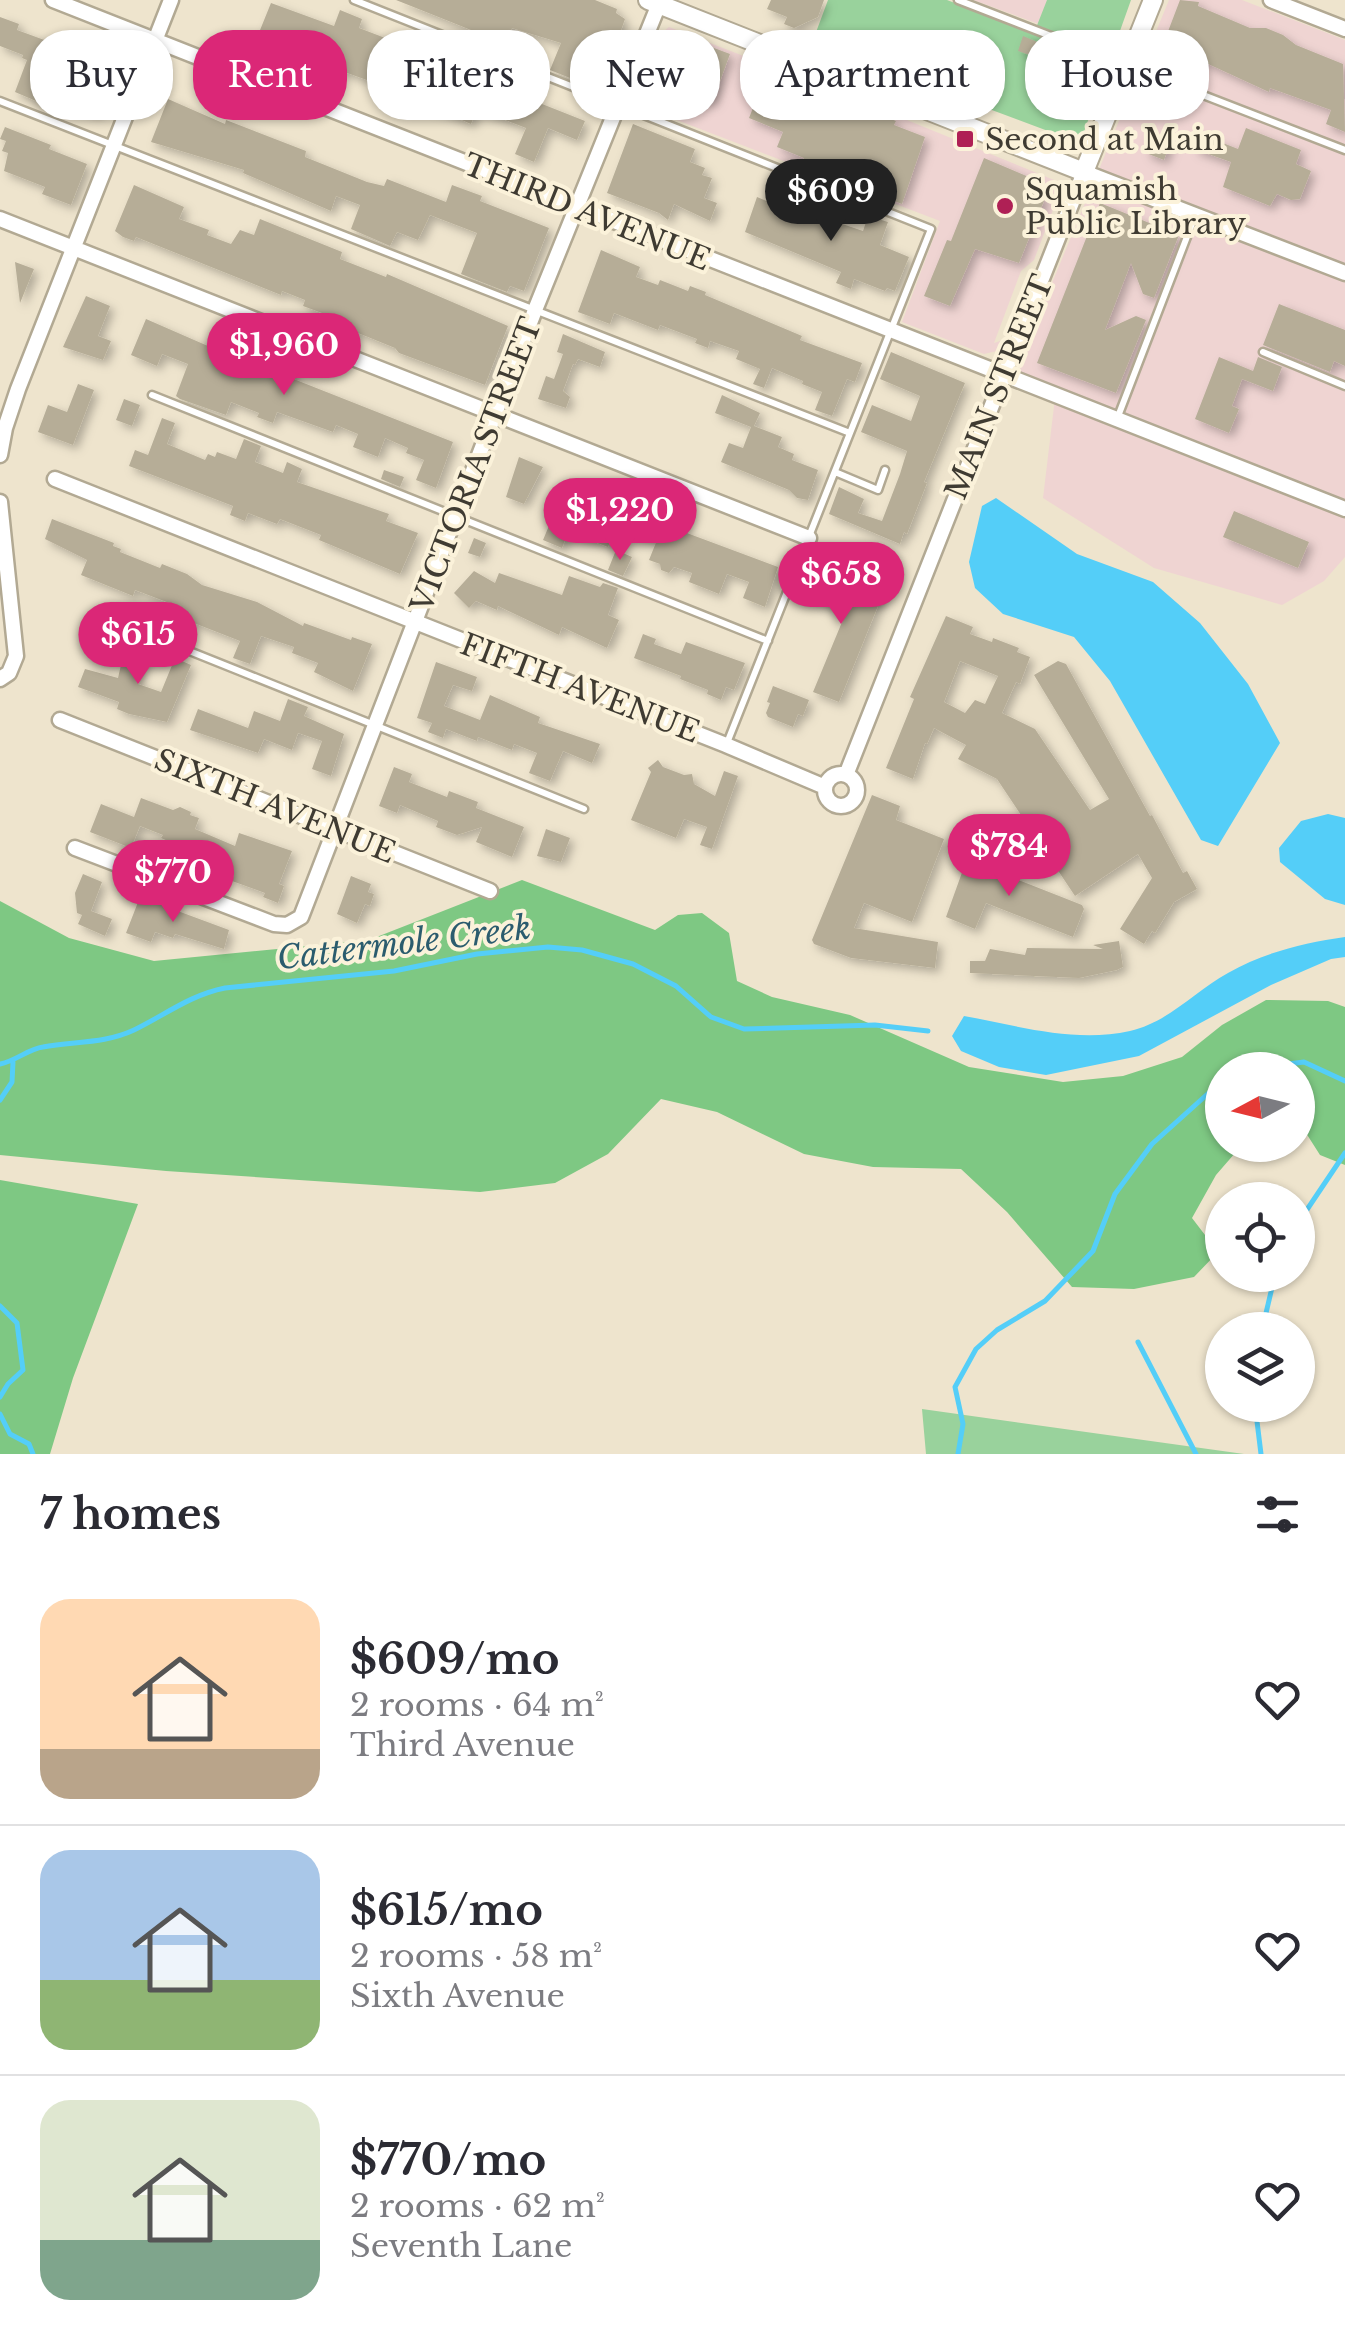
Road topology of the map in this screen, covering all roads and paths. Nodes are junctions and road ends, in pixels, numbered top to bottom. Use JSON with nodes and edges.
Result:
{"nodes":[{"id":1,"x":54,"y":0,"type":"edge"},
{"id":2,"x":170,"y":0,"type":"edge"},
{"id":3,"x":354,"y":0,"type":"edge"},
{"id":4,"x":958,"y":0,"type":"edge"},
{"id":5,"x":1153,"y":0,"type":"edge"},
{"id":6,"x":1271,"y":0,"type":"edge"},
{"id":7,"x":656,"y":1,"type":"edge"},
{"id":8,"x":1345,"y":29,"type":"edge"},
{"id":9,"x":127,"y":30,"type":"edge"},
{"id":10,"x":158,"y":30,"type":"edge"},
{"id":11,"x":645,"y":30,"type":"edge"},
{"id":12,"x":1035,"y":30,"type":"edge"},
{"id":13,"x":1141,"y":30,"type":"edge"},
{"id":14,"x":173,"y":49,"type":"edge"},
{"id":15,"x":570,"y":84,"type":"edge"},
{"id":16,"x":1209,"y":98,"type":"edge"},
{"id":17,"x":0,"y":101,"type":"edge"},
{"id":18,"x":123,"y":120,"type":"edge"},
{"id":19,"x":611,"y":120,"type":"edge"},
{"id":20,"x":660,"y":120,"type":"edge"},
{"id":21,"x":1105,"y":120,"type":"edge"},
{"id":22,"x":113,"y":144,"type":"junction"},
{"id":23,"x":1345,"y":150,"type":"edge"},
{"id":24,"x":1084,"y":172,"type":"junction"},
{"id":25,"x":576,"y":208,"type":"junction"},
{"id":26,"x":1196,"y":215,"type":"junction"},
{"id":27,"x":0,"y":219,"type":"edge"},
{"id":28,"x":72,"y":248,"type":"junction"},
{"id":29,"x":1345,"y":273,"type":"edge"},
{"id":30,"x":535,"y":310,"type":"junction"},
{"id":31,"x":891,"y":331,"type":"junction"},
{"id":32,"x":1263,"y":352,"type":"dead end"},
{"id":33,"x":1004,"y":376,"type":"junction"},
{"id":34,"x":1345,"y":386,"type":"edge"},
{"id":35,"x":152,"y":395,"type":"dead end"},
{"id":36,"x":496,"y":414,"type":"junction"},
{"id":37,"x":1116,"y":420,"type":"junction"},
{"id":38,"x":850,"y":433,"type":"junction"},
{"id":39,"x":0,"y":455,"type":"edge"},
{"id":40,"x":885,"y":470,"type":"dead end"},
{"id":41,"x":835,"y":472,"type":"junction"},
{"id":42,"x":55,"y":479,"type":"dead end"},
{"id":43,"x":0,"y":502,"type":"edge"},
{"id":44,"x":1345,"y":509,"type":"edge"},
{"id":45,"x":457,"y":516,"type":"junction"},
{"id":46,"x":809,"y":538,"type":"junction"},
{"id":47,"x":414,"y":624,"type":"junction"},
{"id":48,"x":132,"y":628,"type":"dead end"},
{"id":49,"x":768,"y":640,"type":"junction"},
{"id":50,"x":4,"y":676,"type":"edge"},
{"id":51,"x":60,"y":720,"type":"dead end"},
{"id":52,"x":376,"y":724,"type":"junction"},
{"id":53,"x":726,"y":745,"type":"junction"},
{"id":54,"x":846,"y":775,"type":"junction"},
{"id":55,"x":825,"y":787,"type":"junction"},
{"id":56,"x":584,"y":809,"type":"dead end"},
{"id":57,"x":334,"y":830,"type":"junction"},
{"id":58,"x":74,"y":848,"type":"dead end"},
{"id":59,"x":490,"y":891,"type":"dead end"}],
"edges":[{"from":1,"to":9,"type":"street","name":"THIRD AVENUE"},
{"from":2,"to":10,"type":"street"},
{"from":3,"to":15,"type":"lane"},
{"from":4,"to":12,"type":"lane"},
{"from":5,"to":13,"type":"street","name":"MAIN STREET"},
{"from":6,"to":8,"type":"street"},
{"from":7,"to":11,"type":"street","name":"VICTORIA STREET"},
{"from":7,"to":24,"type":"street"},
{"from":14,"to":25,"type":"street","name":"THIRD AVENUE"},
{"from":16,"to":23,"type":"lane"},
{"from":17,"to":22,"type":"lane"},
{"from":18,"to":22,"type":"street"},
{"from":19,"to":25,"type":"street","name":"VICTORIA STREET"},
{"from":20,"to":31,"type":"lane"},
{"from":21,"to":24,"type":"street","name":"MAIN STREET"},
{"from":22,"to":28,"type":"street"},
{"from":22,"to":30,"type":"lane"},
{"from":24,"to":26,"type":"street"},
{"from":24,"to":33,"type":"street","name":"MAIN STREET"},
{"from":25,"to":30,"type":"street","name":"VICTORIA STREET"},
{"from":25,"to":31,"type":"street","name":"THIRD AVENUE"},
{"from":26,"to":29,"type":"street"},
{"from":26,"to":37,"type":"lane"},
{"from":27,"to":28,"type":"street"},
{"from":28,"to":36,"type":"street"},
{"from":28,"to":39,"type":"street"},
{"from":30,"to":36,"type":"street","name":"VICTORIA STREET"},
{"from":30,"to":38,"type":"lane"},
{"from":31,"to":33,"type":"street","name":"THIRD AVENUE"},
{"from":31,"to":38,"type":"lane"},
{"from":32,"to":34,"type":"lane"},
{"from":33,"to":37,"type":"street","name":"THIRD AVENUE"},
{"from":33,"to":54,"type":"street","name":"MAIN STREET"},
{"from":35,"to":45,"type":"lane"},
{"from":36,"to":45,"type":"street","name":"VICTORIA STREET"},
{"from":36,"to":46,"type":"street"},
{"from":37,"to":44,"type":"street","name":"THIRD AVENUE"},
{"from":38,"to":41,"type":"lane"},
{"from":40,"to":41,"type":"lane"},
{"from":41,"to":46,"type":"lane"},
{"from":42,"to":47,"type":"street","name":"FIFTH AVENUE"},
{"from":43,"to":50,"type":"street"},
{"from":45,"to":47,"type":"street","name":"VICTORIA STREET"},
{"from":45,"to":49,"type":"lane"},
{"from":46,"to":49,"type":"lane"},
{"from":47,"to":52,"type":"street","name":"VICTORIA STREET"},
{"from":47,"to":53,"type":"street","name":"FIFTH AVENUE"},
{"from":48,"to":52,"type":"lane"},
{"from":49,"to":53,"type":"lane"},
{"from":51,"to":57,"type":"street","name":"SIXTH AVENUE"},
{"from":52,"to":56,"type":"lane"},
{"from":52,"to":57,"type":"street","name":"VICTORIA STREET"},
{"from":53,"to":55,"type":"street","name":"FIFTH AVENUE"},
{"from":54,"to":55,"type":"street"},
{"from":54,"to":55,"type":"street"},
{"from":57,"to":58,"type":"street","name":"VICTORIA STREET"},
{"from":57,"to":59,"type":"street","name":"SIXTH AVENUE"}]}
